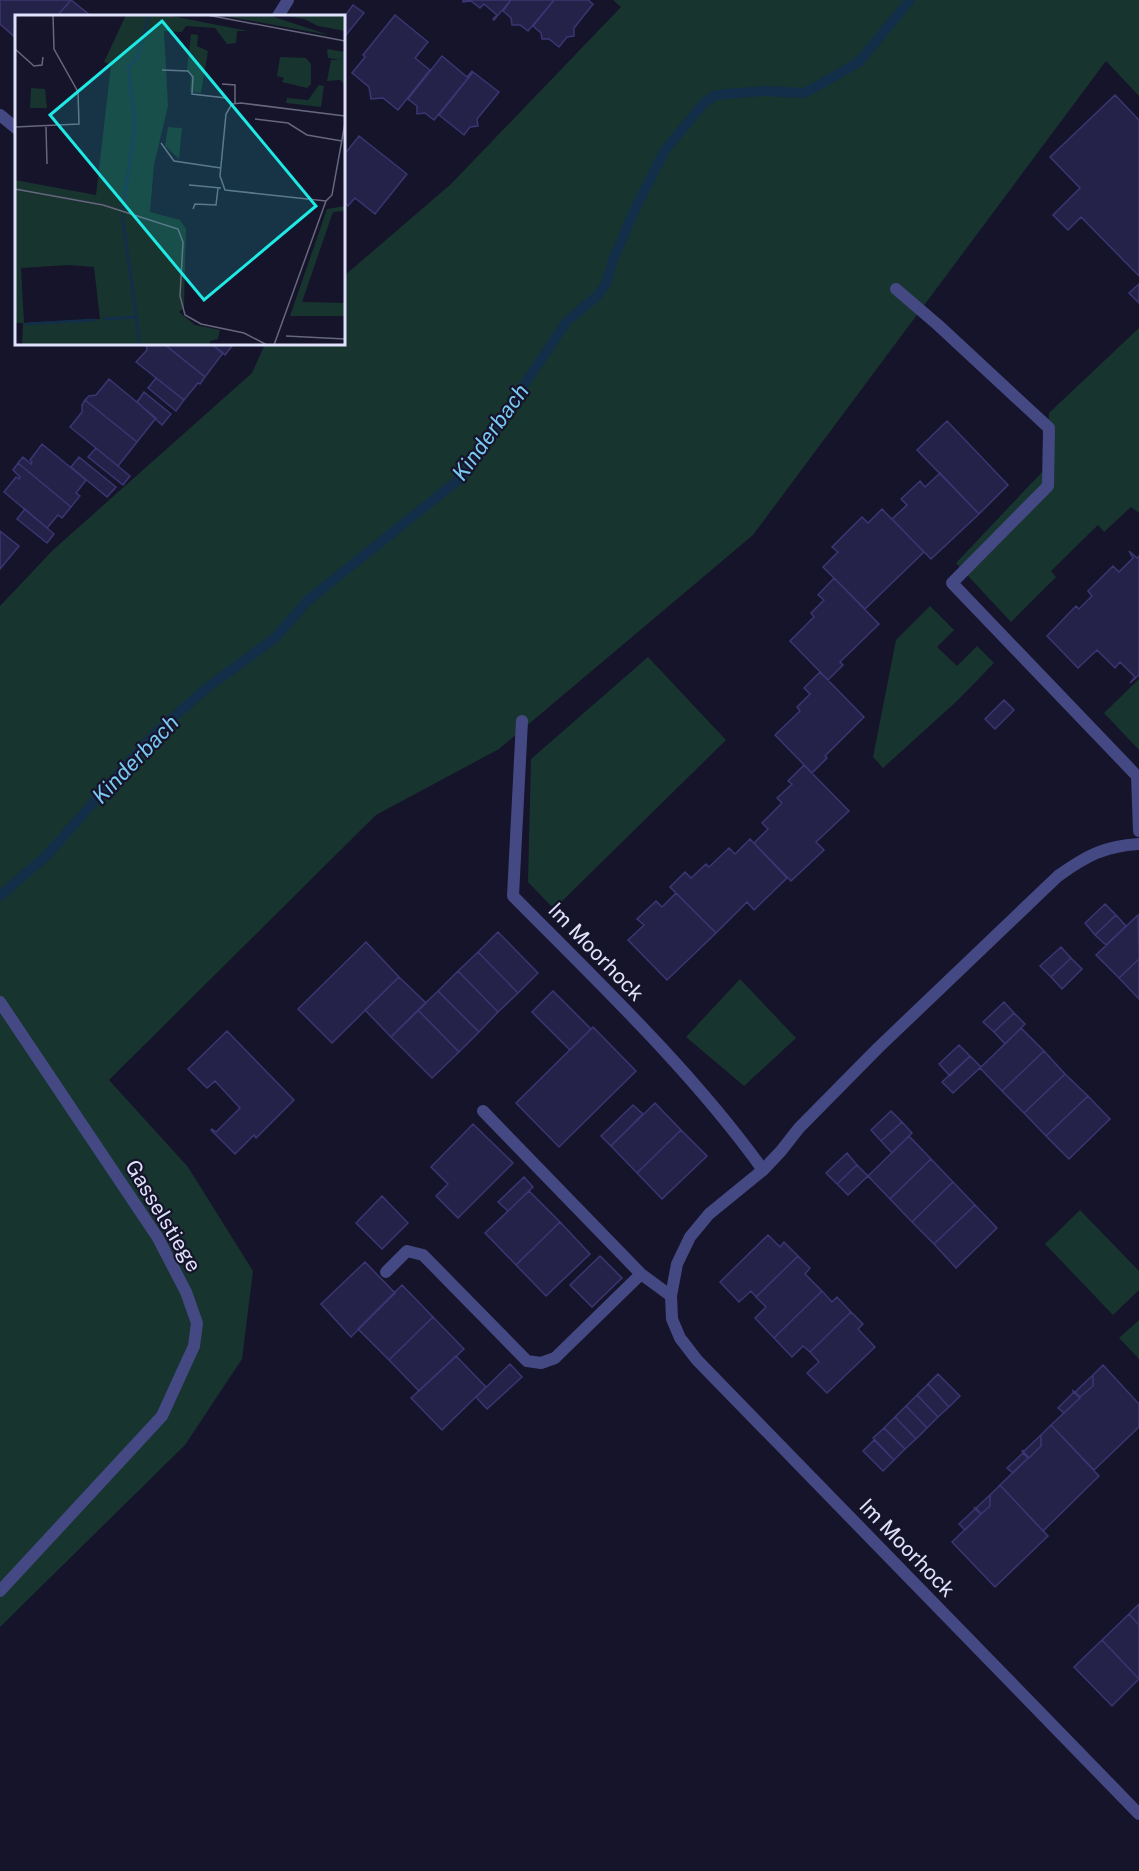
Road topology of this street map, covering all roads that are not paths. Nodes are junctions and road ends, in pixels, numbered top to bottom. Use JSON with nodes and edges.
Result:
{"nodes":[{"id":1,"x":288,"y":0,"type":"edge"},
{"id":2,"x":279,"y":15,"type":"edge"},
{"id":3,"x":0,"y":114,"type":"edge"},
{"id":4,"x":15,"y":127,"type":"edge"},
{"id":5,"x":896,"y":289,"type":"dead end"},
{"id":6,"x":522,"y":721,"type":"dead end"},
{"id":7,"x":1139,"y":831,"type":"edge"},
{"id":8,"x":1139,"y":844,"type":"edge"},
{"id":9,"x":0,"y":1002,"type":"edge"},
{"id":10,"x":483,"y":1111,"type":"dead end"},
{"id":11,"x":763,"y":1170,"type":"junction"},
{"id":12,"x":386,"y":1272,"type":"dead end"},
{"id":13,"x":641,"y":1274,"type":"junction"},
{"id":14,"x":671,"y":1296,"type":"junction"},
{"id":15,"x":0,"y":1591,"type":"edge"},
{"id":16,"x":1139,"y":1814,"type":"edge"}],
"edges":[{"from":1,"to":2,"type":"street"},
{"from":3,"to":4,"type":"street"},
{"from":5,"to":7,"type":"street"},
{"from":6,"to":11,"type":"street","name":"Im Moorhock"},
{"from":8,"to":11,"type":"street","name":"Im Moorhock"},
{"from":9,"to":15,"type":"street","name":"Gasselstiege"},
{"from":10,"to":13,"type":"street"},
{"from":11,"to":14,"type":"street","name":"Im Moorhock"},
{"from":12,"to":13,"type":"street"},
{"from":13,"to":14,"type":"street"},
{"from":14,"to":16,"type":"street","name":"Im Moorhock"}]}
